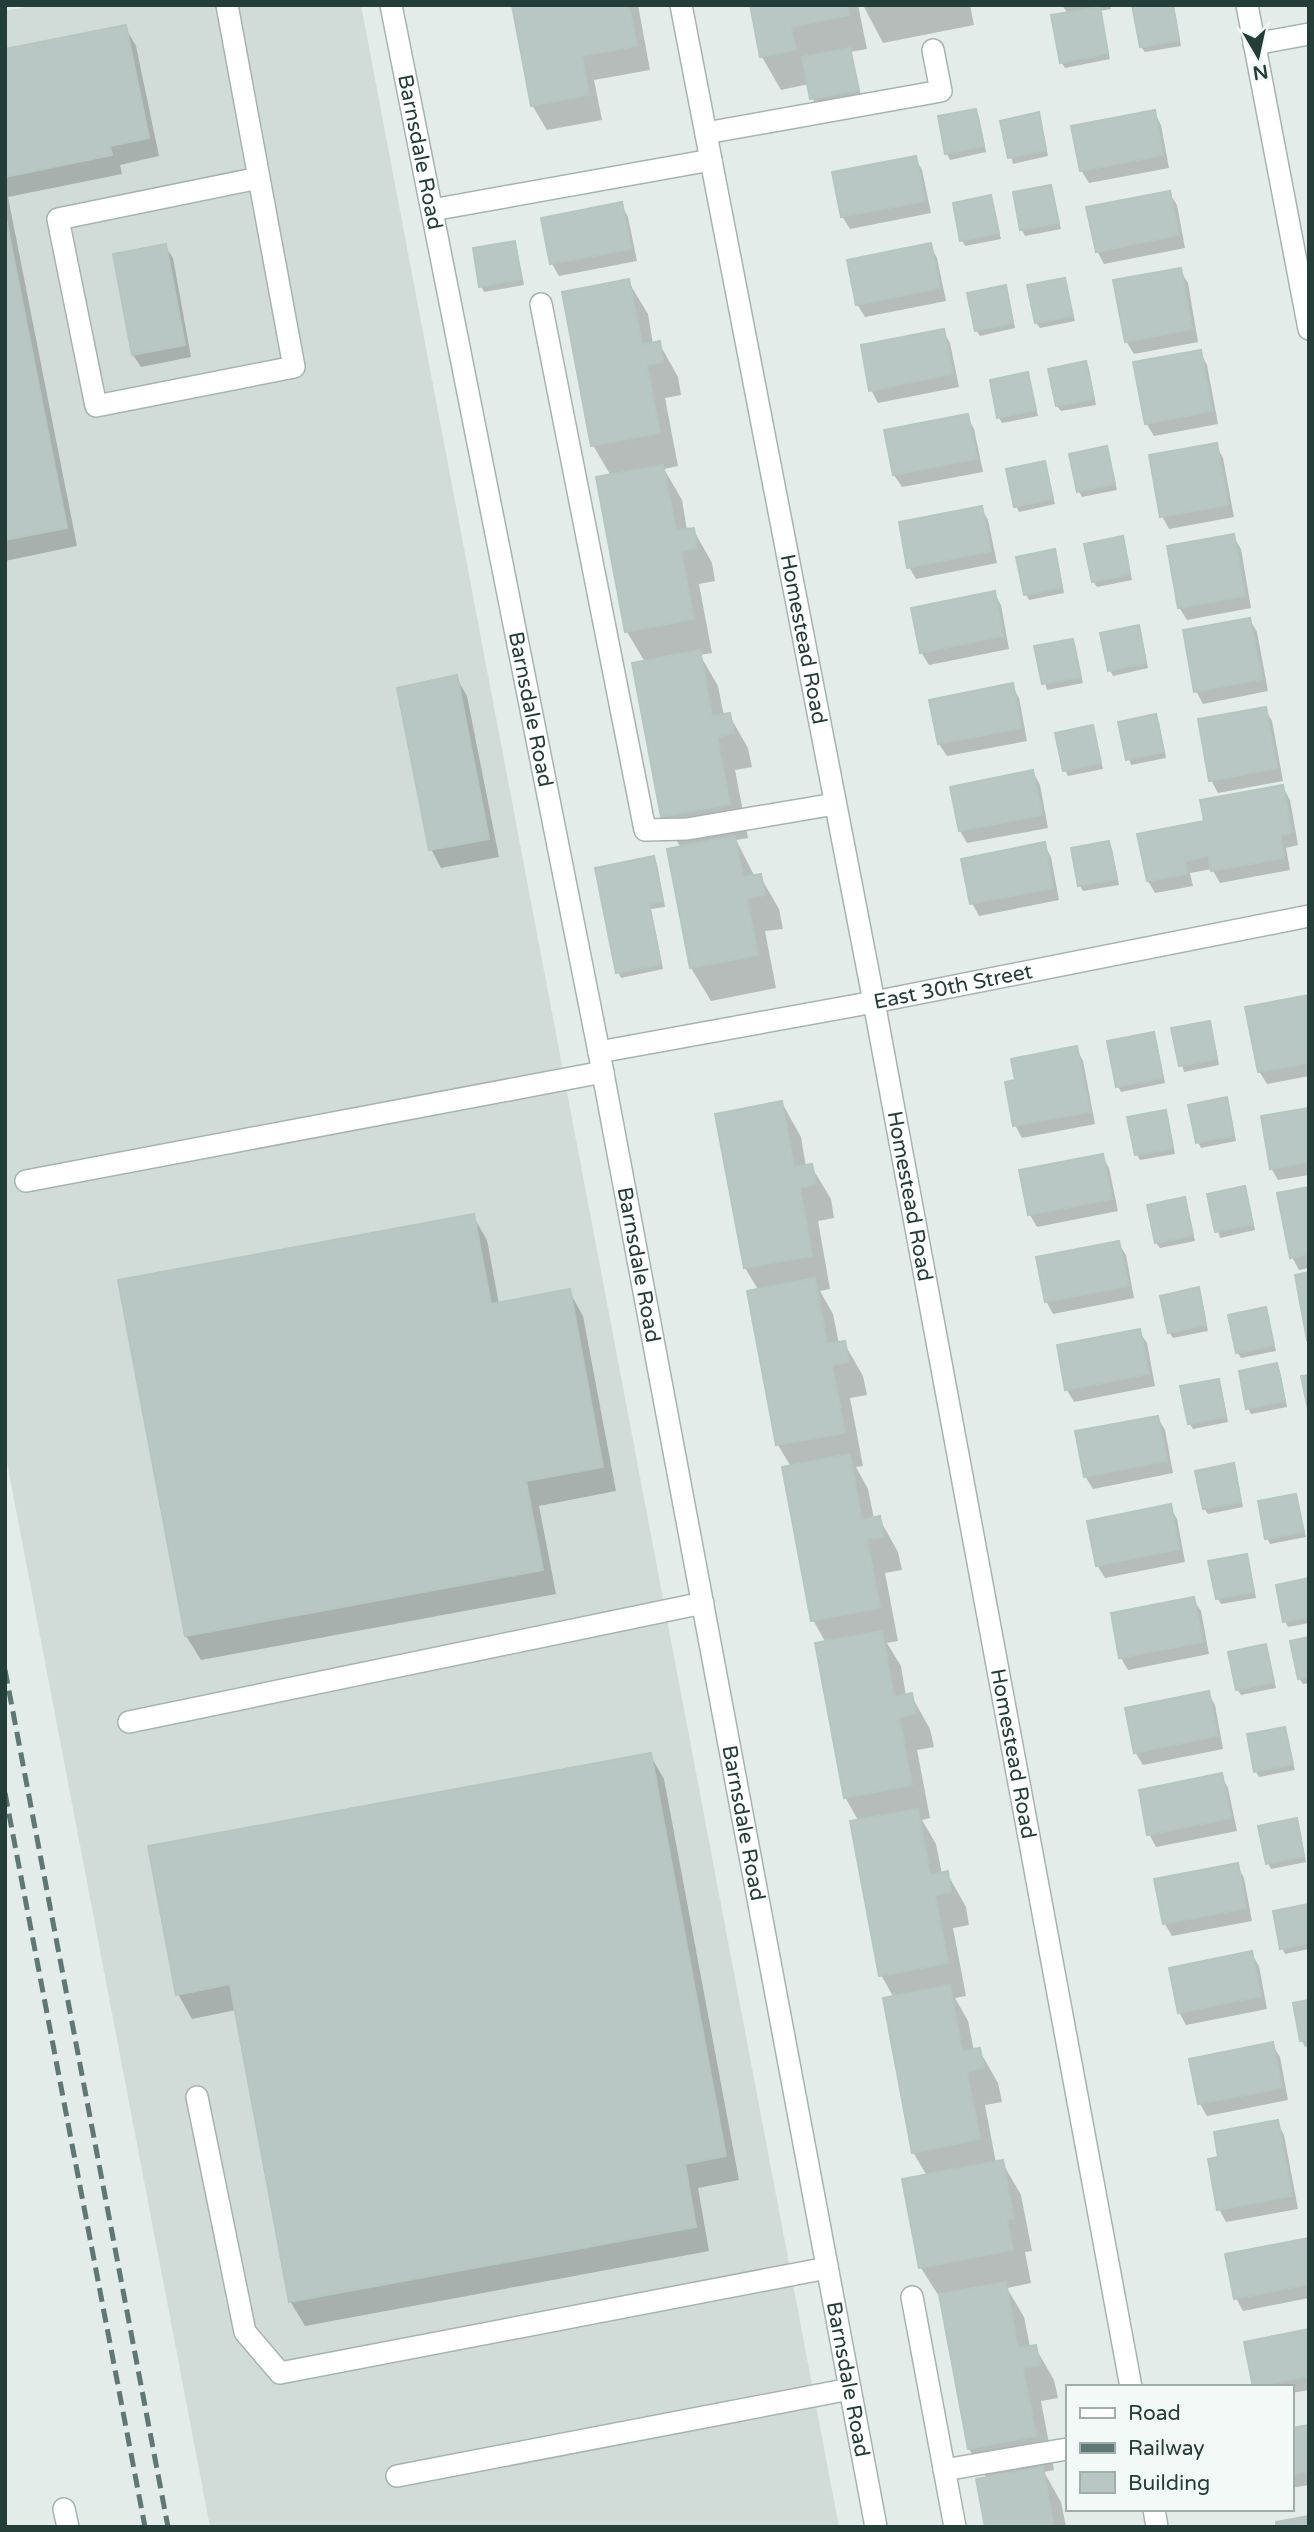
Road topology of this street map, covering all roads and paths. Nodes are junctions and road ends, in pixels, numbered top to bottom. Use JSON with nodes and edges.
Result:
{"nodes":[{"id":1,"x":228,"y":5,"type":"edge"},
{"id":2,"x":391,"y":5,"type":"edge"},
{"id":3,"x":681,"y":5,"type":"edge"},
{"id":4,"x":1247,"y":5,"type":"edge"},
{"id":5,"x":1309,"y":34,"type":"edge"},
{"id":6,"x":1254,"y":44,"type":"junction"},
{"id":7,"x":933,"y":50,"type":"dead end"},
{"id":8,"x":706,"y":133,"type":"junction"},
{"id":9,"x":711,"y":160,"type":"junction"},
{"id":10,"x":259,"y":178,"type":"junction"},
{"id":11,"x":432,"y":210,"type":"junction"},
{"id":12,"x":541,"y":304,"type":"dead end"},
{"id":13,"x":1309,"y":329,"type":"edge"},
{"id":14,"x":835,"y":804,"type":"junction"},
{"id":15,"x":1309,"y":916,"type":"edge"},
{"id":16,"x":874,"y":1002,"type":"junction"},
{"id":17,"x":601,"y":1062,"type":"junction"},
{"id":18,"x":26,"y":1181,"type":"dead end"},
{"id":19,"x":703,"y":1603,"type":"junction"},
{"id":20,"x":129,"y":1722,"type":"dead end"},
{"id":21,"x":197,"y":2096,"type":"dead end"},
{"id":22,"x":828,"y":2268,"type":"junction"},
{"id":23,"x":912,"y":2297,"type":"dead end"},
{"id":24,"x":1131,"y":2385,"type":"edge"},
{"id":25,"x":850,"y":2389,"type":"junction"},
{"id":26,"x":1066,"y":2449,"type":"edge"},
{"id":27,"x":944,"y":2470,"type":"junction"},
{"id":28,"x":397,"y":2476,"type":"dead end"},
{"id":29,"x":876,"y":2527,"type":"edge"},
{"id":30,"x":955,"y":2527,"type":"edge"}],
"edges":[{"from":1,"to":10,"type":"street"},
{"from":2,"to":11,"type":"street","name":"Barnsdale Road"},
{"from":3,"to":8,"type":"street","name":"Homestead Road"},
{"from":4,"to":6,"type":"street"},
{"from":5,"to":6,"type":"street"},
{"from":6,"to":13,"type":"street"},
{"from":7,"to":8,"type":"street"},
{"from":8,"to":9,"type":"street","name":"Homestead Road"},
{"from":9,"to":11,"type":"street"},
{"from":9,"to":14,"type":"street","name":"Homestead Road"},
{"from":10,"to":10,"type":"street"},
{"from":11,"to":17,"type":"street","name":"Barnsdale Road"},
{"from":12,"to":14,"type":"street"},
{"from":14,"to":16,"type":"street","name":"Homestead Road"},
{"from":15,"to":16,"type":"street","name":"East 30th Street"},
{"from":16,"to":17,"type":"street","name":"East 30th Street"},
{"from":16,"to":24,"type":"street","name":"Homestead Road"},
{"from":17,"to":18,"type":"street","name":"East 30th Street"},
{"from":17,"to":19,"type":"street","name":"Barnsdale Road"},
{"from":19,"to":20,"type":"street"},
{"from":19,"to":22,"type":"street","name":"Barnsdale Road"},
{"from":21,"to":22,"type":"street"},
{"from":22,"to":25,"type":"street","name":"Barnsdale Road"},
{"from":23,"to":27,"type":"street"},
{"from":25,"to":28,"type":"street"},
{"from":25,"to":29,"type":"street","name":"Barnsdale Road"},
{"from":26,"to":27,"type":"street"},
{"from":27,"to":30,"type":"street"}]}
